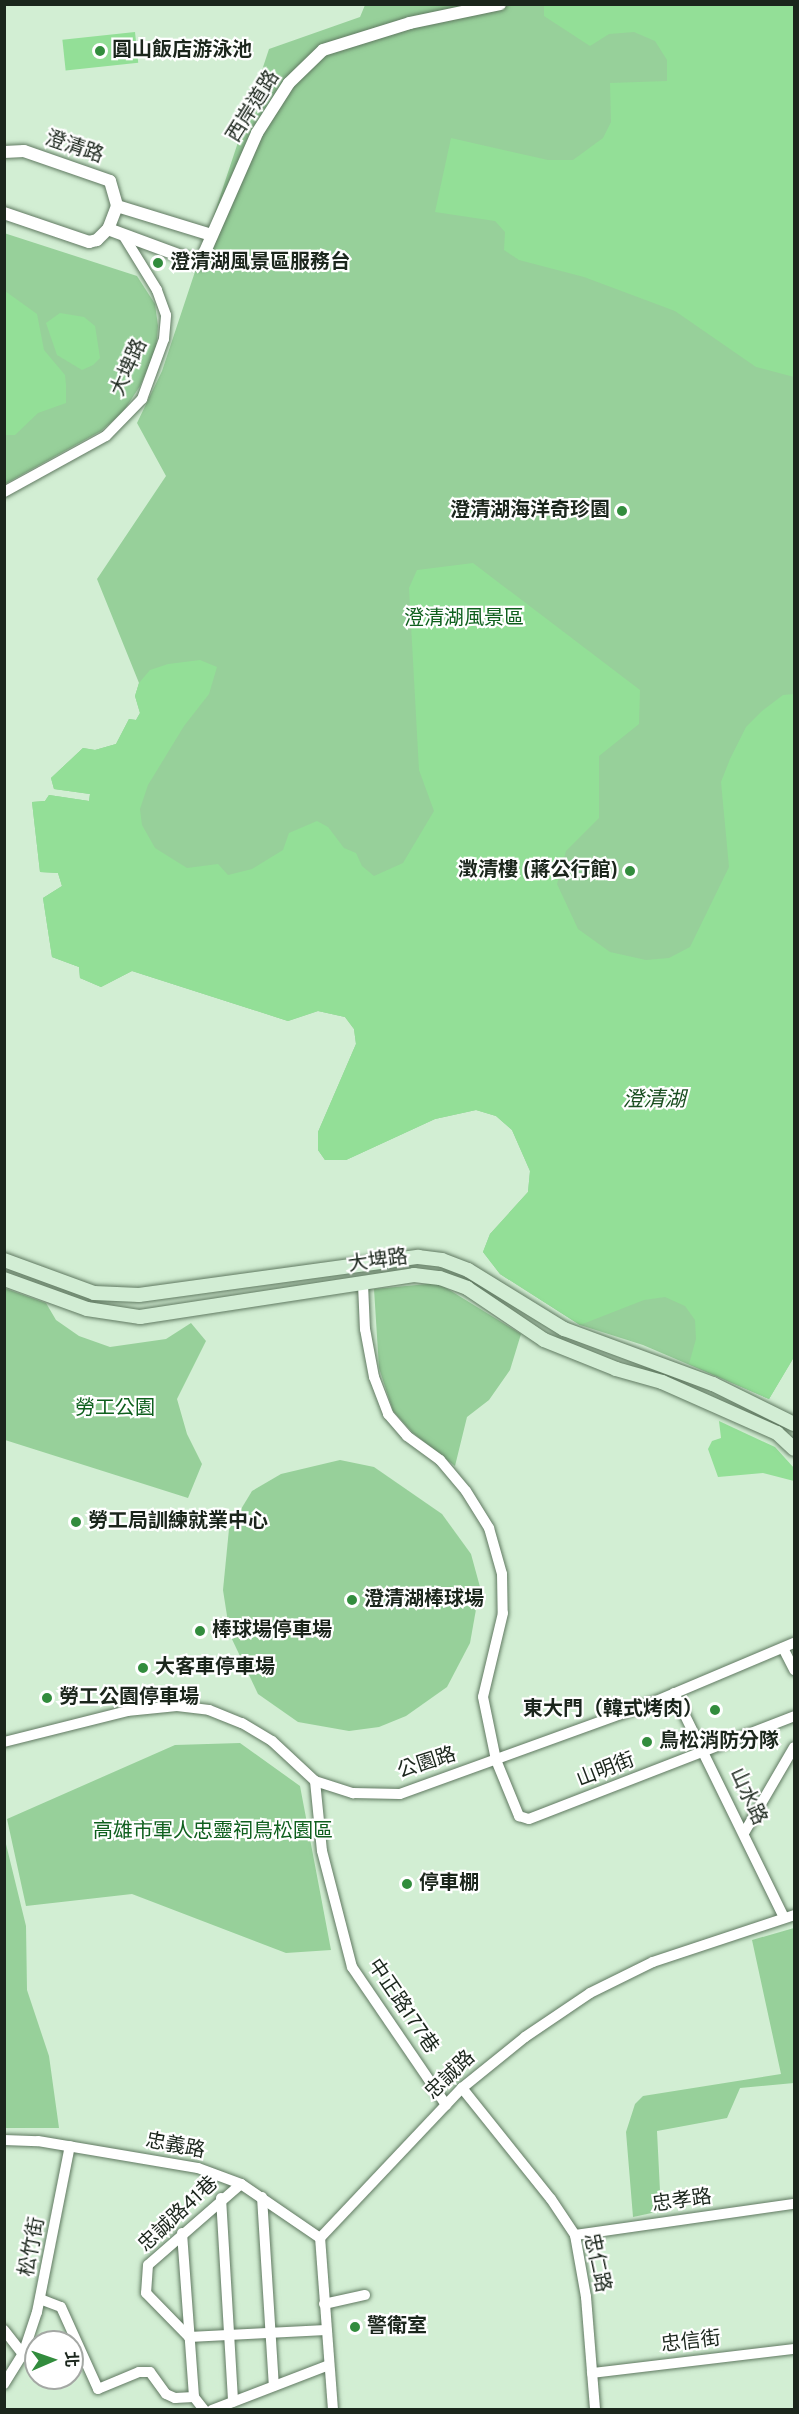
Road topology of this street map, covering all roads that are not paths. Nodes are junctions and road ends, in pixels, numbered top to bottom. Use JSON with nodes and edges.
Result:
{"nodes":[{"id":1,"x":500,"y":4,"type":"edge"},
{"id":2,"x":4,"y":152,"type":"edge"},
{"id":3,"x":117,"y":206,"type":"junction"},
{"id":4,"x":4,"y":213,"type":"edge"},
{"id":5,"x":108,"y":229,"type":"junction"},
{"id":6,"x":123,"y":235,"type":"junction"},
{"id":7,"x":211,"y":235,"type":"junction"},
{"id":8,"x":4,"y":492,"type":"edge"},
{"id":9,"x":4,"y":1260,"type":"edge"},
{"id":10,"x":4,"y":1279,"type":"edge"},
{"id":11,"x":363,"y":1284,"type":"junction"},
{"id":12,"x":795,"y":1424,"type":"edge"},
{"id":13,"x":795,"y":1449,"type":"edge"},
{"id":14,"x":795,"y":1643,"type":"edge"},
{"id":15,"x":783,"y":1648,"type":"junction"},
{"id":16,"x":795,"y":1670,"type":"edge"},
{"id":17,"x":674,"y":1693,"type":"junction"},
{"id":18,"x":795,"y":1716,"type":"edge"},
{"id":19,"x":4,"y":1742,"type":"edge"},
{"id":20,"x":795,"y":1747,"type":"edge"},
{"id":21,"x":706,"y":1752,"type":"junction"},
{"id":22,"x":496,"y":1760,"type":"junction"},
{"id":23,"x":315,"y":1781,"type":"junction"},
{"id":24,"x":744,"y":1833,"type":"junction"},
{"id":25,"x":789,"y":1916,"type":"edge"},
{"id":26,"x":462,"y":2088,"type":"junction"},
{"id":27,"x":446,"y":2105,"type":"junction"},
{"id":28,"x":4,"y":2140,"type":"edge"},
{"id":29,"x":70,"y":2146,"type":"junction"},
{"id":30,"x":241,"y":2184,"type":"junction"},
{"id":31,"x":262,"y":2197,"type":"junction"},
{"id":32,"x":221,"y":2198,"type":"junction"},
{"id":33,"x":795,"y":2204,"type":"edge"},
{"id":34,"x":182,"y":2233,"type":"junction"},
{"id":35,"x":575,"y":2235,"type":"junction"},
{"id":36,"x":320,"y":2238,"type":"junction"},
{"id":37,"x":365,"y":2295,"type":"dead end"},
{"id":38,"x":40,"y":2299,"type":"junction"},
{"id":39,"x":324,"y":2304,"type":"junction"},
{"id":40,"x":4,"y":2330,"type":"edge"},
{"id":41,"x":326,"y":2330,"type":"junction"},
{"id":42,"x":271,"y":2334,"type":"junction"},
{"id":43,"x":189,"y":2337,"type":"junction"},
{"id":44,"x":229,"y":2337,"type":"junction"},
{"id":45,"x":795,"y":2349,"type":"edge"},
{"id":46,"x":23,"y":2354,"type":"junction"},
{"id":47,"x":329,"y":2365,"type":"junction"},
{"id":48,"x":592,"y":2373,"type":"junction"},
{"id":49,"x":4,"y":2384,"type":"edge"},
{"id":50,"x":274,"y":2386,"type":"junction"},
{"id":51,"x":194,"y":2397,"type":"junction"},
{"id":52,"x":233,"y":2402,"type":"junction"},
{"id":53,"x":204,"y":2409,"type":"edge"},
{"id":54,"x":212,"y":2409,"type":"edge"},
{"id":55,"x":333,"y":2409,"type":"edge"},
{"id":56,"x":595,"y":2409,"type":"edge"}],
"edges":[{"from":1,"to":7,"type":"street","name":"西岸道路"},
{"from":2,"to":3,"type":"street","name":"澄清路"},
{"from":3,"to":5,"type":"street"},
{"from":3,"to":7,"type":"street"},
{"from":4,"to":5,"type":"street"},
{"from":5,"to":6,"type":"street"},
{"from":6,"to":7,"type":"street","name":"西岸道路"},
{"from":6,"to":8,"type":"street","name":"大埤路"},
{"from":9,"to":12,"type":"main road","name":"大埤路"},
{"from":10,"to":11,"type":"main road","name":"大埤路"},
{"from":11,"to":13,"type":"main road","name":"大埤路"},
{"from":11,"to":22,"type":"street","name":"山明街"},
{"from":14,"to":15,"type":"street","name":"公園路"},
{"from":15,"to":16,"type":"street"},
{"from":15,"to":17,"type":"street","name":"公園路"},
{"from":17,"to":21,"type":"street","name":"山水路"},
{"from":17,"to":22,"type":"street","name":"公園路"},
{"from":18,"to":21,"type":"street","name":"山明街"},
{"from":19,"to":23,"type":"street","name":"公園路"},
{"from":20,"to":24,"type":"street"},
{"from":21,"to":22,"type":"street","name":"山明街"},
{"from":21,"to":24,"type":"street","name":"山水路"},
{"from":22,"to":23,"type":"street","name":"公園路"},
{"from":23,"to":27,"type":"street","name":"中正路177巷"},
{"from":24,"to":25,"type":"street","name":"山水路"},
{"from":25,"to":26,"type":"street","name":"忠誠路"},
{"from":26,"to":27,"type":"street","name":"忠誠路"},
{"from":26,"to":35,"type":"street","name":"忠仁路"},
{"from":27,"to":36,"type":"street","name":"忠誠路"},
{"from":28,"to":29,"type":"street","name":"忠義路"},
{"from":29,"to":30,"type":"street","name":"忠義路"},
{"from":29,"to":38,"type":"street","name":"松竹街"},
{"from":30,"to":31,"type":"street","name":"忠義路"},
{"from":30,"to":32,"type":"street","name":"忠誠路41巷"},
{"from":31,"to":36,"type":"street","name":"忠義路"},
{"from":31,"to":42,"type":"street"},
{"from":32,"to":34,"type":"street","name":"忠誠路41巷"},
{"from":32,"to":44,"type":"street"},
{"from":33,"to":35,"type":"street","name":"忠孝路"},
{"from":34,"to":43,"type":"street"},
{"from":34,"to":43,"type":"street","name":"忠誠路41巷"},
{"from":35,"to":48,"type":"street","name":"忠仁路"},
{"from":36,"to":39,"type":"street"},
{"from":37,"to":39,"type":"street"},
{"from":38,"to":46,"type":"street","name":"松竹街"},
{"from":38,"to":51,"type":"street"},
{"from":39,"to":41,"type":"street"},
{"from":40,"to":46,"type":"street"},
{"from":41,"to":42,"type":"street"},
{"from":41,"to":47,"type":"street"},
{"from":42,"to":44,"type":"street"},
{"from":42,"to":50,"type":"street"},
{"from":43,"to":44,"type":"street"},
{"from":43,"to":51,"type":"street"},
{"from":44,"to":52,"type":"street"},
{"from":45,"to":48,"type":"street","name":"忠信街"},
{"from":46,"to":49,"type":"street","name":"松竹街"},
{"from":47,"to":50,"type":"street"},
{"from":47,"to":55,"type":"street"},
{"from":48,"to":56,"type":"street","name":"忠仁路"},
{"from":50,"to":52,"type":"street"},
{"from":51,"to":53,"type":"street"},
{"from":52,"to":54,"type":"street"}]}
